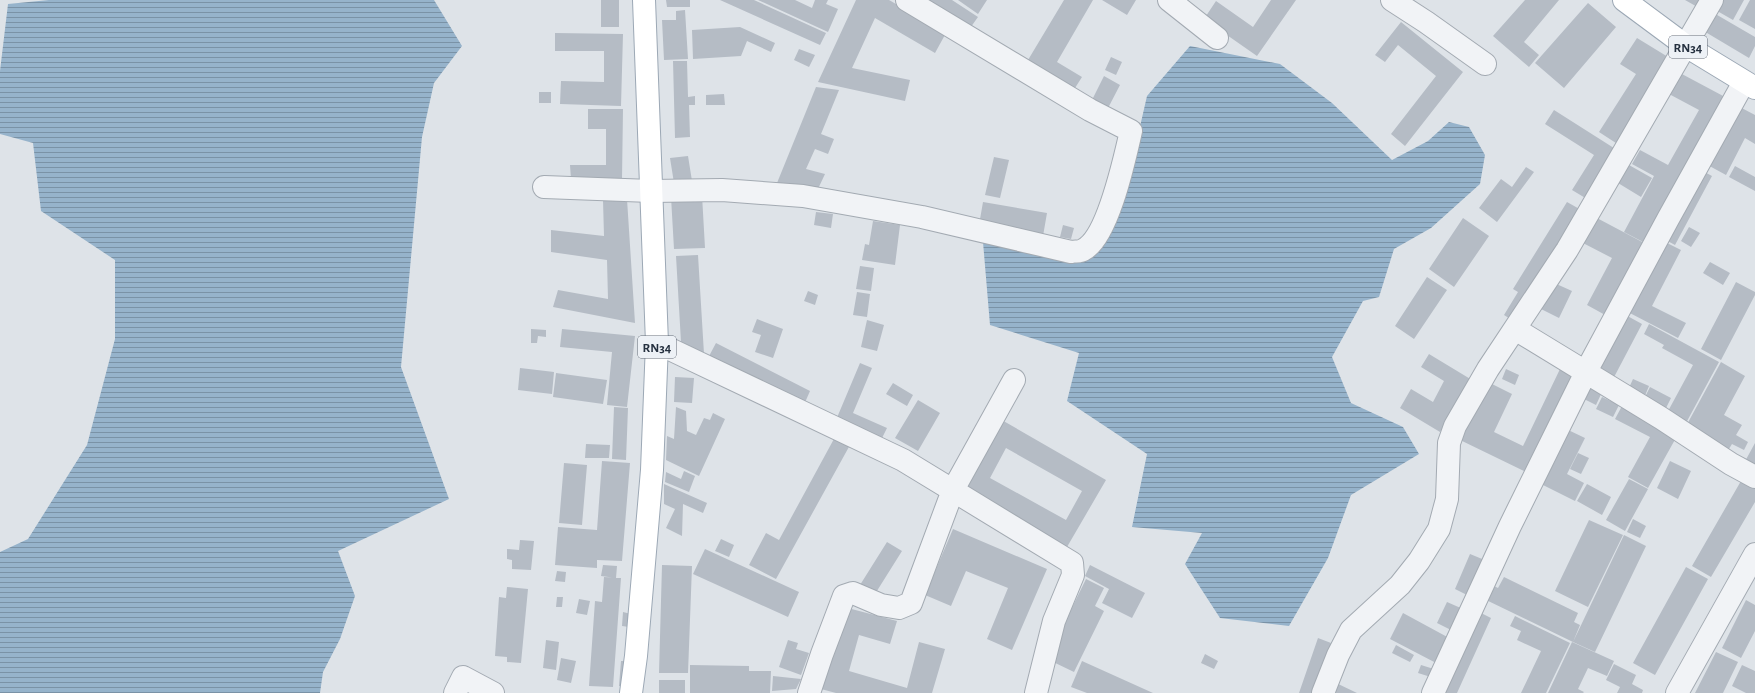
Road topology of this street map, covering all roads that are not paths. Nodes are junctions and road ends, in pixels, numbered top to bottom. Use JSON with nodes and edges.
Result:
{"nodes":[{"id":1,"x":644,"y":0,"type":"edge"},
{"id":2,"x":907,"y":0,"type":"edge"},
{"id":3,"x":1169,"y":0,"type":"edge"},
{"id":4,"x":1392,"y":0,"type":"edge"},
{"id":5,"x":1624,"y":0,"type":"edge"},
{"id":6,"x":1712,"y":0,"type":"edge"},
{"id":7,"x":1217,"y":38,"type":"dead end"},
{"id":8,"x":1686,"y":46,"type":"junction"},
{"id":9,"x":1485,"y":64,"type":"dead end"},
{"id":10,"x":1749,"y":85,"type":"edge"},
{"id":11,"x":544,"y":187,"type":"dead end"},
{"id":12,"x":652,"y":191,"type":"junction"},
{"id":13,"x":1515,"y":329,"type":"junction"},
{"id":14,"x":657,"y":343,"type":"junction"},
{"id":15,"x":1586,"y":373,"type":"junction"},
{"id":16,"x":1014,"y":380,"type":"dead end"},
{"id":17,"x":1755,"y":477,"type":"edge"},
{"id":18,"x":953,"y":490,"type":"junction"},
{"id":19,"x":1755,"y":554,"type":"edge"},
{"id":20,"x":1042,"y":691,"type":"edge"},
{"id":21,"x":455,"y":693,"type":"edge"},
{"id":22,"x":493,"y":693,"type":"edge"},
{"id":23,"x":631,"y":693,"type":"edge"},
{"id":24,"x":810,"y":693,"type":"edge"},
{"id":25,"x":1323,"y":693,"type":"edge"},
{"id":26,"x":1433,"y":693,"type":"edge"},
{"id":27,"x":1677,"y":693,"type":"edge"}],
"edges":[{"from":1,"to":12,"type":"main road","number":"RN34"},
{"from":2,"to":12,"type":"street"},
{"from":3,"to":7,"type":"street"},
{"from":4,"to":9,"type":"street"},
{"from":5,"to":8,"type":"main road","number":"RN34"},
{"from":6,"to":8,"type":"street"},
{"from":8,"to":10,"type":"main road","number":"RN34"},
{"from":8,"to":13,"type":"street"},
{"from":10,"to":15,"type":"street"},
{"from":11,"to":12,"type":"street"},
{"from":12,"to":14,"type":"main road","number":"RN34"},
{"from":13,"to":15,"type":"street"},
{"from":13,"to":25,"type":"street"},
{"from":14,"to":18,"type":"street"},
{"from":14,"to":23,"type":"main road","number":"RN34"},
{"from":15,"to":17,"type":"street"},
{"from":15,"to":26,"type":"street"},
{"from":16,"to":18,"type":"street"},
{"from":18,"to":20,"type":"street"},
{"from":18,"to":24,"type":"street"},
{"from":19,"to":27,"type":"street"},
{"from":21,"to":22,"type":"street"}]}
